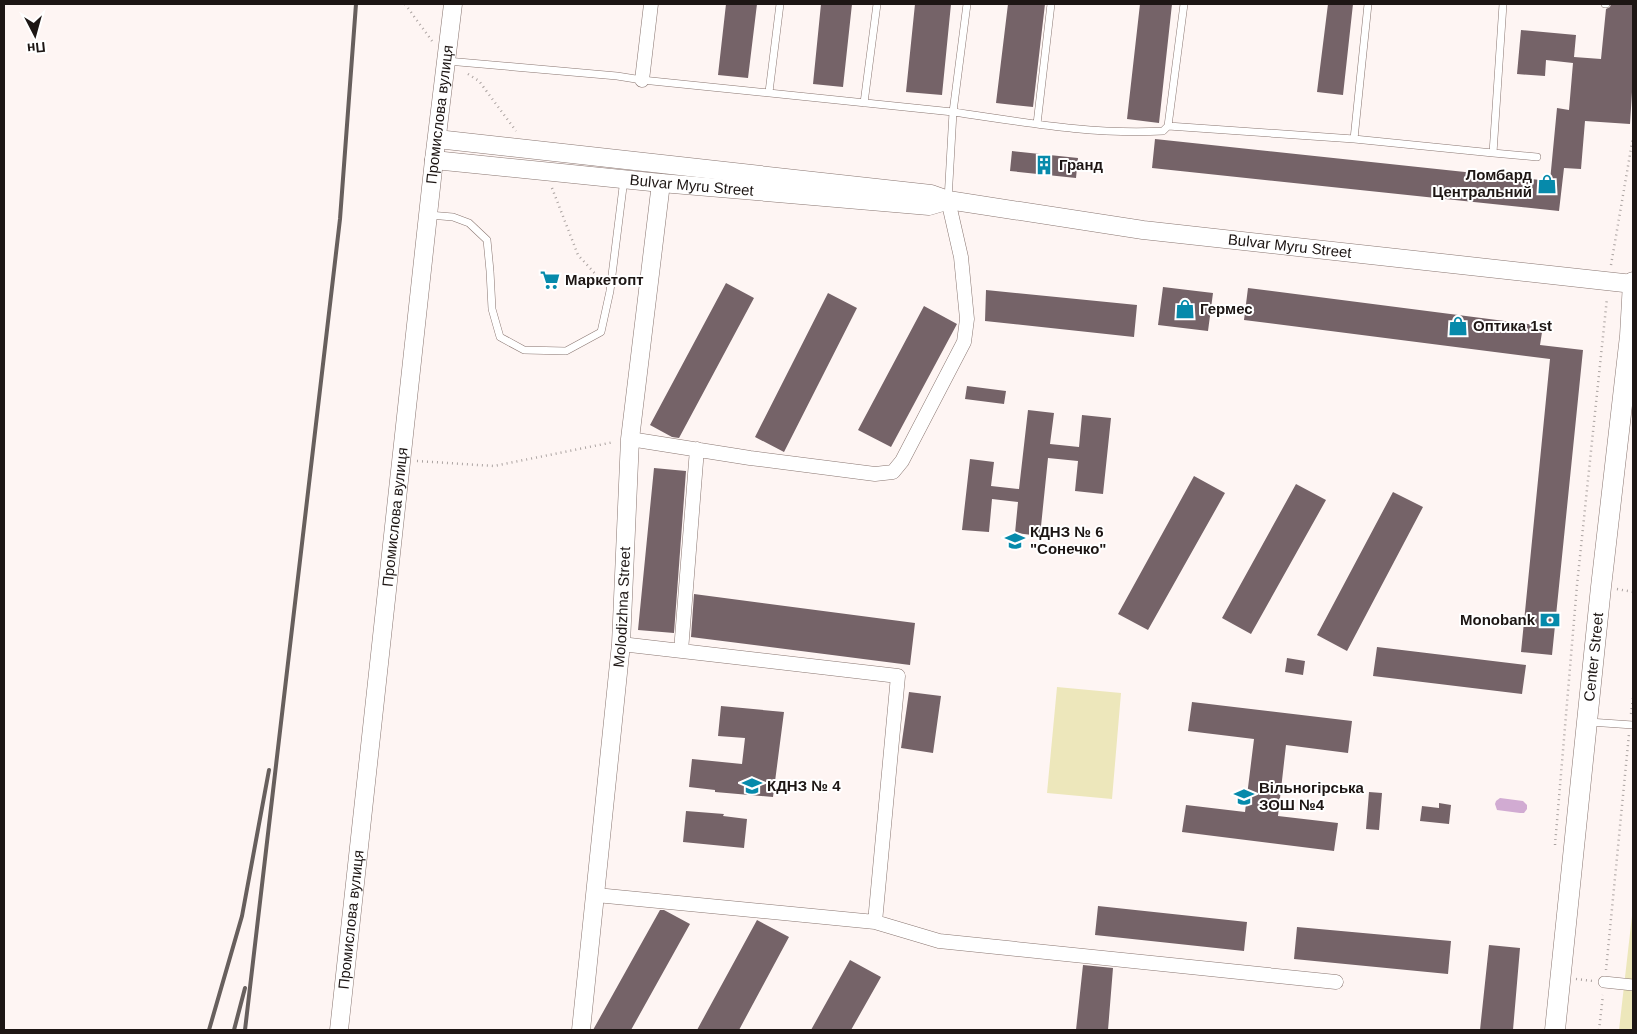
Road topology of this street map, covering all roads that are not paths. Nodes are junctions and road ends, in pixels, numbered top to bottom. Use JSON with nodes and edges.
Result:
{"nodes":[{"id":1,"x":453,"y":4,"type":"edge"},
{"id":2,"x":652,"y":4,"type":"edge"},
{"id":3,"x":780,"y":4,"type":"edge"},
{"id":4,"x":877,"y":4,"type":"edge"},
{"id":5,"x":967,"y":4,"type":"edge"},
{"id":6,"x":1051,"y":4,"type":"edge"},
{"id":7,"x":1184,"y":4,"type":"edge"},
{"id":8,"x":1368,"y":4,"type":"edge"},
{"id":9,"x":1503,"y":4,"type":"edge"},
{"id":10,"x":447,"y":61,"type":"junction"},
{"id":11,"x":642,"y":80,"type":"junction"},
{"id":12,"x":769,"y":92,"type":"junction"},
{"id":13,"x":864,"y":103,"type":"junction"},
{"id":14,"x":953,"y":112,"type":"junction"},
{"id":15,"x":1036,"y":124,"type":"junction"},
{"id":16,"x":1168,"y":126,"type":"junction"},
{"id":17,"x":437,"y":139,"type":"junction"},
{"id":18,"x":1354,"y":139,"type":"junction"},
{"id":19,"x":1494,"y":153,"type":"junction"},
{"id":20,"x":1537,"y":157,"type":"dead end"},
{"id":21,"x":434,"y":160,"type":"junction"},
{"id":22,"x":624,"y":178,"type":"junction"},
{"id":23,"x":661,"y":183,"type":"junction"},
{"id":24,"x":948,"y":200,"type":"junction"},
{"id":25,"x":428,"y":215,"type":"junction"},
{"id":26,"x":1633,"y":292,"type":"edge"},
{"id":27,"x":630,"y":439,"type":"junction"},
{"id":28,"x":697,"y":450,"type":"junction"},
{"id":29,"x":621,"y":644,"type":"junction"},
{"id":30,"x":681,"y":651,"type":"junction"},
{"id":31,"x":1587,"y":722,"type":"junction"},
{"id":32,"x":1632,"y":725,"type":"edge"},
{"id":33,"x":596,"y":895,"type":"junction"},
{"id":34,"x":875,"y":922,"type":"junction"},
{"id":35,"x":1336,"y":982,"type":"dead end"},
{"id":36,"x":1604,"y":982,"type":"road end"},
{"id":37,"x":1633,"y":985,"type":"edge"},
{"id":38,"x":339,"y":1030,"type":"edge"},
{"id":39,"x":581,"y":1030,"type":"edge"},
{"id":40,"x":1555,"y":1030,"type":"edge"}],
"edges":[{"from":1,"to":10,"type":"street","name":"Промислова вулиця"},
{"from":2,"to":11,"type":"street"},
{"from":3,"to":12,"type":"lane"},
{"from":4,"to":13,"type":"lane"},
{"from":5,"to":14,"type":"lane"},
{"from":6,"to":15,"type":"lane"},
{"from":7,"to":16,"type":"lane"},
{"from":8,"to":18,"type":"lane"},
{"from":9,"to":19,"type":"lane"},
{"from":10,"to":11,"type":"lane"},
{"from":10,"to":17,"type":"street","name":"Промислова вулиця"},
{"from":11,"to":12,"type":"lane"},
{"from":12,"to":13,"type":"lane"},
{"from":13,"to":14,"type":"lane"},
{"from":14,"to":15,"type":"lane"},
{"from":14,"to":24,"type":"lane"},
{"from":15,"to":16,"type":"lane"},
{"from":16,"to":18,"type":"lane"},
{"from":17,"to":21,"type":"street","name":"Промислова вулиця"},
{"from":17,"to":24,"type":"street","name":"Bulvar Myru Street"},
{"from":18,"to":19,"type":"lane"},
{"from":19,"to":20,"type":"lane"},
{"from":21,"to":22,"type":"street","name":"Bulvar Myru Street"},
{"from":21,"to":25,"type":"street","name":"Промислова вулиця"},
{"from":22,"to":23,"type":"street","name":"Bulvar Myru Street"},
{"from":22,"to":25,"type":"lane"},
{"from":23,"to":24,"type":"street","name":"Bulvar Myru Street"},
{"from":23,"to":27,"type":"street","name":"Molodizhna Street"},
{"from":24,"to":26,"type":"street","name":"Bulvar Myru Street"},
{"from":24,"to":28,"type":"street"},
{"from":25,"to":38,"type":"street","name":"Промислова вулиця"},
{"from":26,"to":31,"type":"main road","name":"Center Street"},
{"from":27,"to":28,"type":"street"},
{"from":27,"to":29,"type":"street","name":"Molodizhna Street"},
{"from":28,"to":30,"type":"street"},
{"from":29,"to":30,"type":"street"},
{"from":29,"to":33,"type":"street","name":"Molodizhna Street"},
{"from":30,"to":34,"type":"street"},
{"from":31,"to":32,"type":"lane"},
{"from":31,"to":40,"type":"main road","name":"Center Street"},
{"from":33,"to":34,"type":"street"},
{"from":33,"to":39,"type":"street","name":"Molodizhna Street"},
{"from":34,"to":35,"type":"street"},
{"from":36,"to":37,"type":"street"}]}
